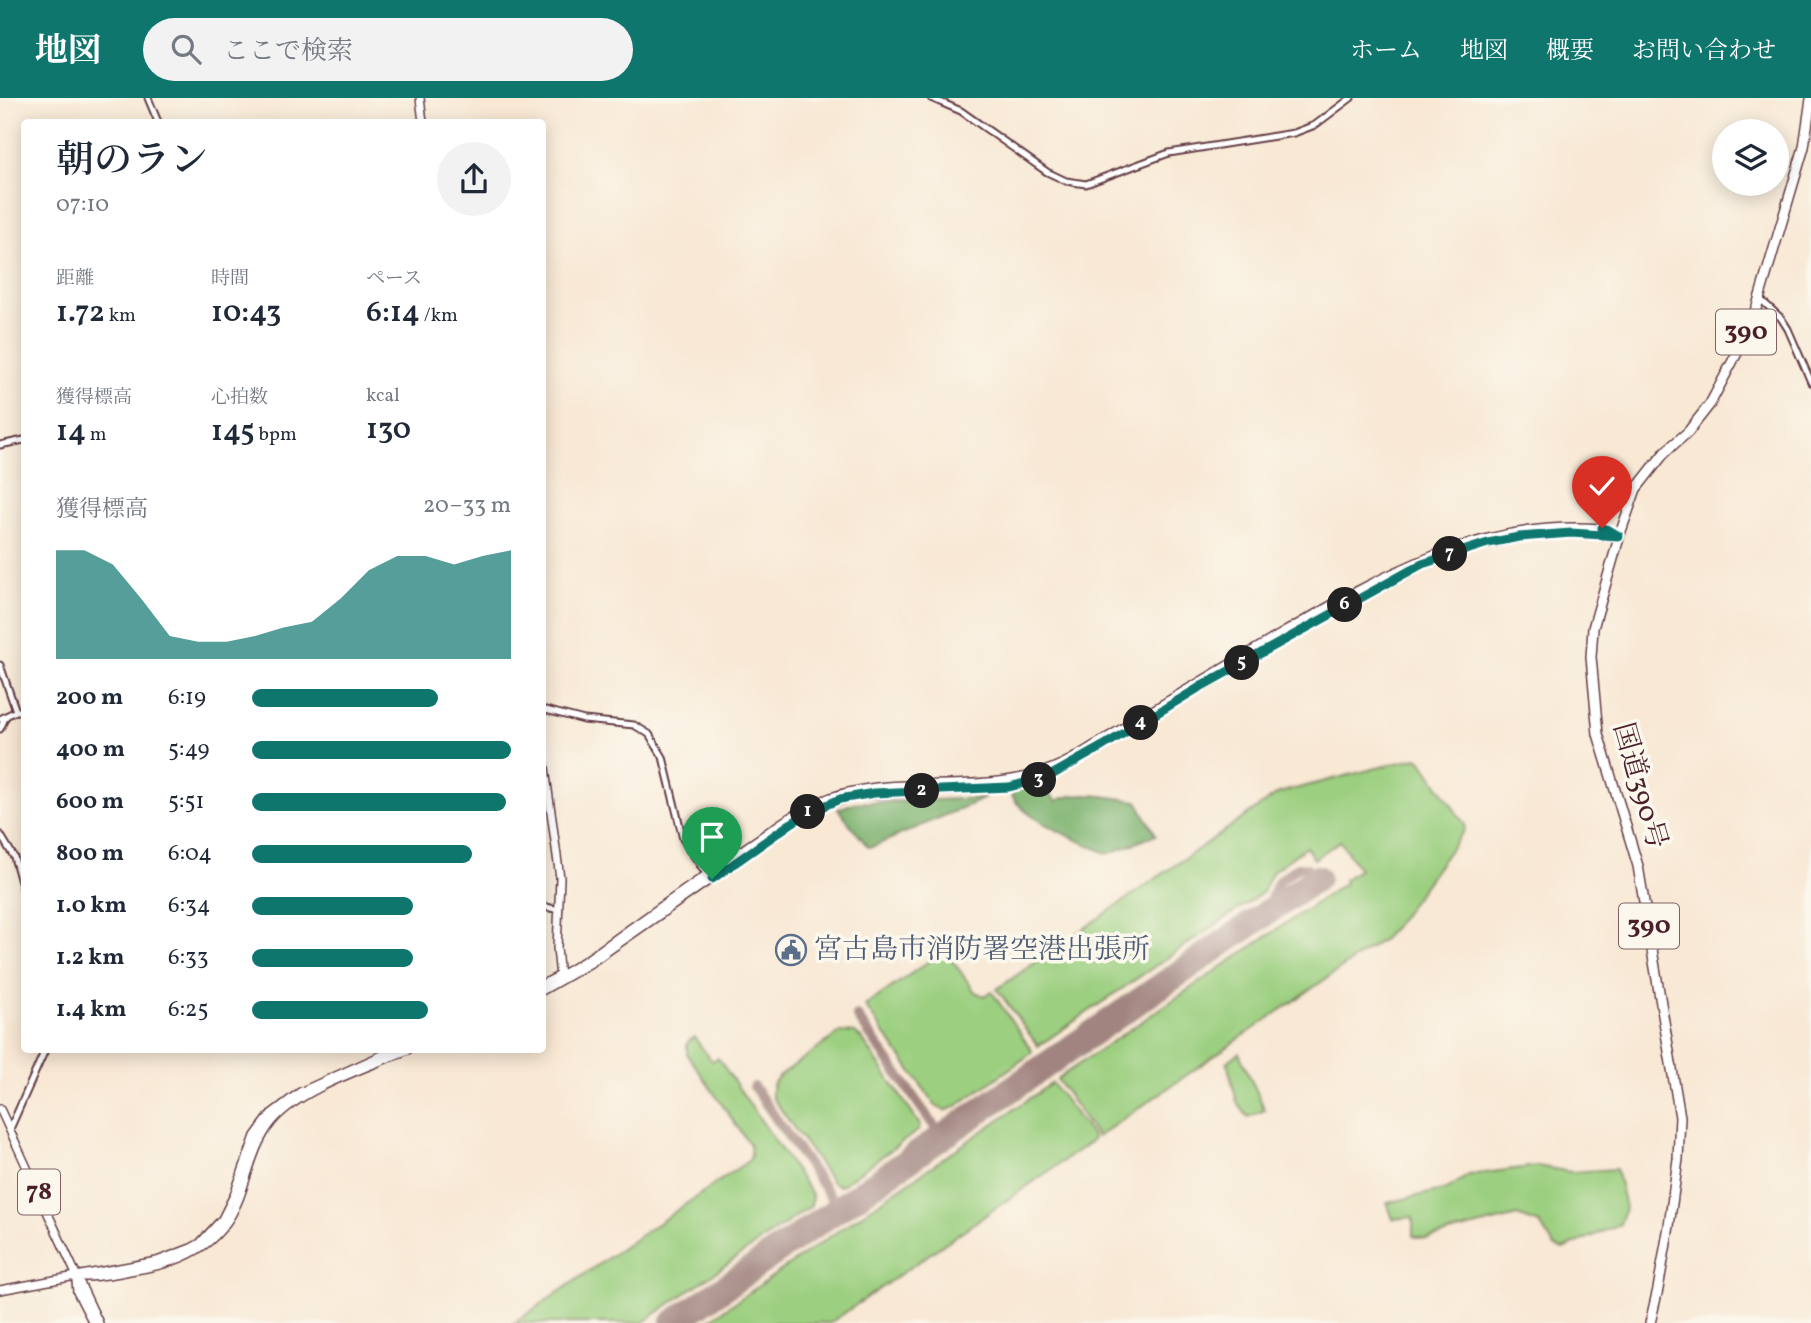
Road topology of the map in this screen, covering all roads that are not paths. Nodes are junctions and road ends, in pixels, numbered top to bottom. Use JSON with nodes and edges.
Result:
{"nodes":[{"id":1,"x":148,"y":98,"type":"edge"},
{"id":2,"x":420,"y":98,"type":"edge"},
{"id":3,"x":931,"y":98,"type":"edge"},
{"id":4,"x":1351,"y":98,"type":"edge"},
{"id":5,"x":1811,"y":99,"type":"edge"},
{"id":6,"x":157,"y":119,"type":"edge"},
{"id":7,"x":424,"y":119,"type":"edge"},
{"id":8,"x":1760,"y":299,"type":"junction"},
{"id":9,"x":1811,"y":382,"type":"edge"},
{"id":10,"x":21,"y":441,"type":"edge"},
{"id":11,"x":0,"y":445,"type":"edge"},
{"id":12,"x":1619,"y":536,"type":"junction"},
{"id":13,"x":0,"y":665,"type":"edge"},
{"id":14,"x":546,"y":710,"type":"edge"},
{"id":15,"x":16,"y":711,"type":"junction"},
{"id":16,"x":21,"y":711,"type":"edge"},
{"id":17,"x":3,"y":717,"type":"edge"},
{"id":18,"x":0,"y":729,"type":"edge"},
{"id":19,"x":546,"y":775,"type":"edge"},
{"id":20,"x":0,"y":834,"type":"edge"},
{"id":21,"x":706,"y":874,"type":"junction"},
{"id":22,"x":21,"y":882,"type":"edge"},
{"id":23,"x":546,"y":907,"type":"edge"},
{"id":24,"x":559,"y":910,"type":"junction"},
{"id":25,"x":560,"y":978,"type":"junction"},
{"id":26,"x":546,"y":983,"type":"edge"},
{"id":27,"x":546,"y":988,"type":"edge"},
{"id":28,"x":44,"y":1053,"type":"edge"},
{"id":29,"x":386,"y":1053,"type":"edge"},
{"id":30,"x":401,"y":1053,"type":"edge"},
{"id":31,"x":0,"y":1109,"type":"edge"},
{"id":32,"x":10,"y":1129,"type":"junction"},
{"id":33,"x":75,"y":1277,"type":"junction"},
{"id":34,"x":0,"y":1290,"type":"edge"},
{"id":35,"x":93,"y":1323,"type":"edge"},
{"id":36,"x":99,"y":1323,"type":"edge"},
{"id":37,"x":1650,"y":1323,"type":"edge"}],
"edges":[{"from":1,"to":6,"type":"street"},
{"from":2,"to":7,"type":"main road"},
{"from":3,"to":4,"type":"street"},
{"from":5,"to":8,"type":"highway","name":"国道390号","number":"390"},
{"from":8,"to":9,"type":"street"},
{"from":8,"to":12,"type":"highway","name":"国道390号","number":"390"},
{"from":10,"to":11,"type":"street"},
{"from":12,"to":21,"type":"main road"},
{"from":12,"to":25,"type":"main road"},
{"from":12,"to":37,"type":"highway","name":"国道390号","number":"390"},
{"from":13,"to":15,"type":"street"},
{"from":14,"to":21,"type":"street"},
{"from":15,"to":16,"type":"street"},
{"from":15,"to":17,"type":"street"},
{"from":17,"to":18,"type":"street"},
{"from":19,"to":24,"type":"main road"},
{"from":20,"to":22,"type":"street"},
{"from":21,"to":25,"type":"main road"},
{"from":23,"to":24,"type":"street"},
{"from":24,"to":25,"type":"main road"},
{"from":25,"to":26,"type":"main road"},
{"from":25,"to":27,"type":"main road"},
{"from":28,"to":32,"type":"street"},
{"from":29,"to":33,"type":"main road"},
{"from":30,"to":33,"type":"main road"},
{"from":31,"to":32,"type":"main road","number":"78"},
{"from":32,"to":33,"type":"main road","number":"78"},
{"from":33,"to":34,"type":"main road"},
{"from":33,"to":35,"type":"main road","number":"78"},
{"from":33,"to":36,"type":"main road","number":"78"}]}
